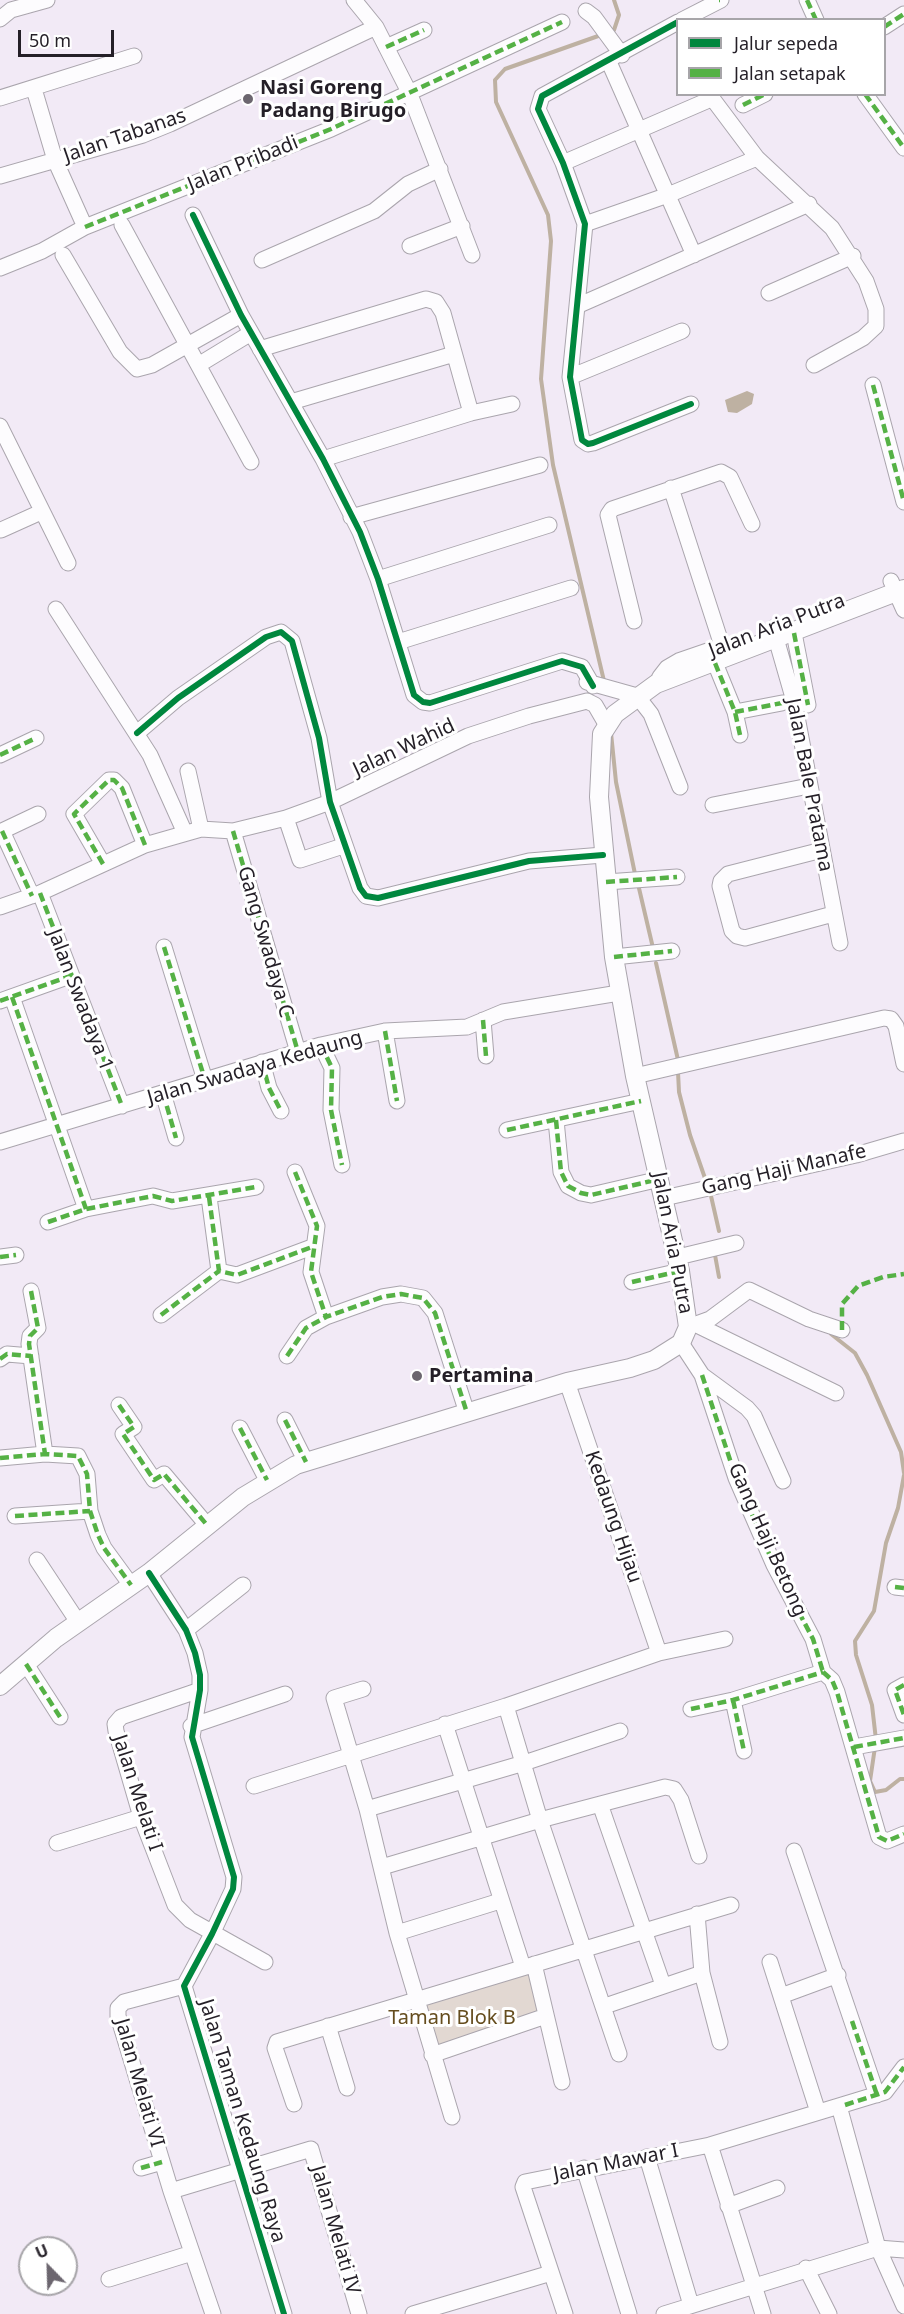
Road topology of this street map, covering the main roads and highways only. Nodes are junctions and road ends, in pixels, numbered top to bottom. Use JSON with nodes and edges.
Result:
{"nodes":[{"id":1,"x":899,"y":585,"type":"edge"},
{"id":2,"x":0,"y":1686,"type":"edge"}],
"edges":[{"from":1,"to":2,"type":"main road","name":"Jalan Aria Putra"}]}
